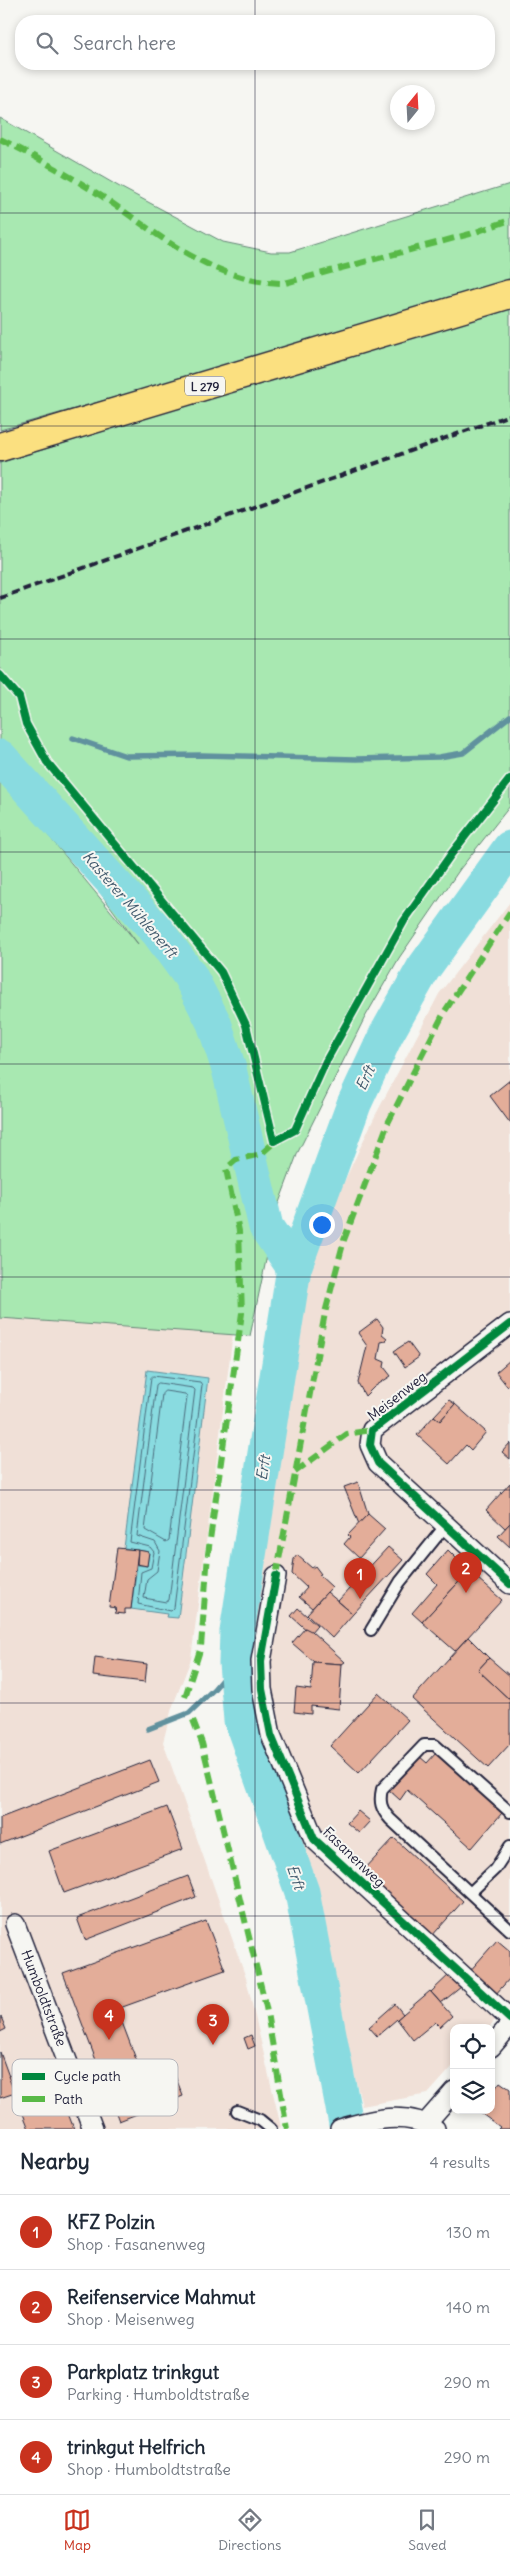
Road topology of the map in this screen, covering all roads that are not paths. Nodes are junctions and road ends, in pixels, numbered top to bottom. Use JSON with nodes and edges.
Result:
{"nodes":[{"id":1,"x":510,"y":294,"type":"edge"},
{"id":2,"x":0,"y":447,"type":"edge"},
{"id":3,"x":510,"y":1324,"type":"edge"},
{"id":4,"x":446,"y":1525,"type":"junction"},
{"id":5,"x":276,"y":1576,"type":"dead end"},
{"id":6,"x":510,"y":1584,"type":"edge"},
{"id":7,"x":371,"y":1630,"type":"dead end"},
{"id":8,"x":510,"y":1812,"type":"edge"},
{"id":9,"x":510,"y":1846,"type":"edge"},
{"id":10,"x":471,"y":1892,"type":"junction"},
{"id":11,"x":15,"y":1924,"type":"dead end"},
{"id":12,"x":510,"y":1930,"type":"edge"},
{"id":13,"x":510,"y":2019,"type":"edge"},
{"id":14,"x":510,"y":2025,"type":"edge"},
{"id":15,"x":495,"y":2042,"type":"edge"},
{"id":16,"x":66,"y":2059,"type":"edge"},
{"id":17,"x":450,"y":2096,"type":"edge"},
{"id":18,"x":237,"y":2111,"type":"dead end"},
{"id":19,"x":88,"y":2116,"type":"edge"},
{"id":20,"x":430,"y":2126,"type":"edge"},
{"id":21,"x":93,"y":2129,"type":"edge"},
{"id":22,"x":271,"y":2129,"type":"edge"},
{"id":23,"x":340,"y":2129,"type":"edge"}],
"edges":[{"from":1,"to":2,"type":"main road","number":"L 279"},
{"from":3,"to":4,"type":"street","name":"Meisenweg"},
{"from":4,"to":6,"type":"street","name":"Meisenweg"},
{"from":4,"to":7,"type":"lane"},
{"from":5,"to":13,"type":"street","name":"Fasanenweg"},
{"from":8,"to":10,"type":"lane"},
{"from":9,"to":10,"type":"lane"},
{"from":10,"to":12,"type":"lane"},
{"from":11,"to":16,"type":"street","name":"Humboldtstraße"},
{"from":14,"to":15,"type":"street"},
{"from":17,"to":20,"type":"street"},
{"from":18,"to":22,"type":"lane"},
{"from":19,"to":21,"type":"street","name":"Humboldtstraße"},
{"from":20,"to":23,"type":"street"}]}
